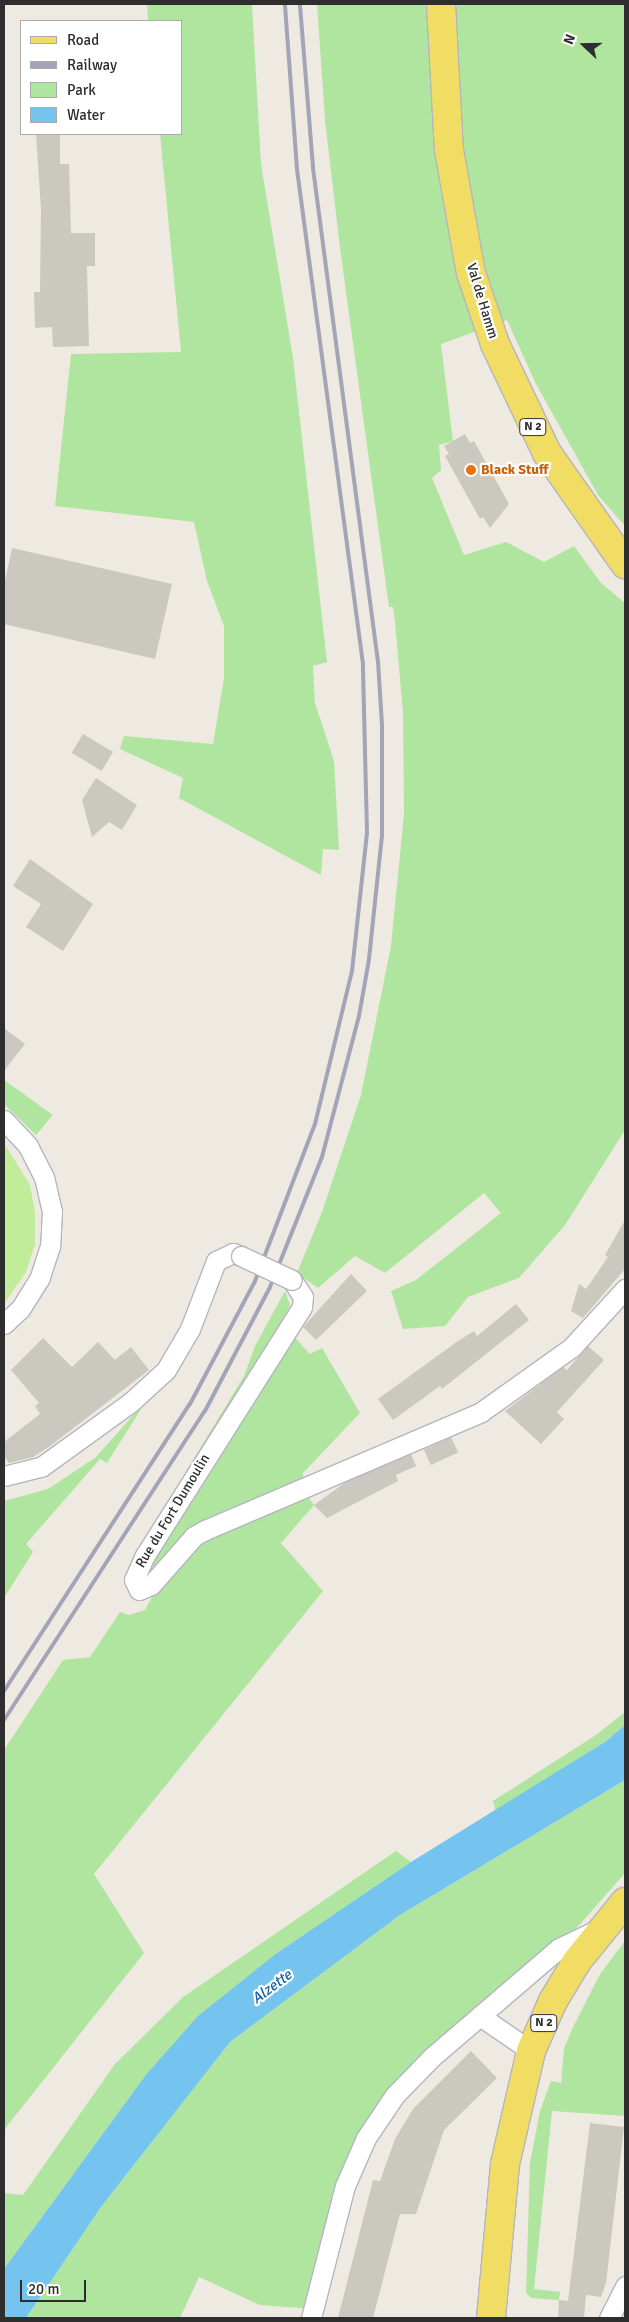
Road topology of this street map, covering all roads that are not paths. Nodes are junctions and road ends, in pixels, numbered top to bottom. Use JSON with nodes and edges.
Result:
{"nodes":[{"id":1,"x":441,"y":4,"type":"edge"},
{"id":2,"x":625,"y":564,"type":"edge"},
{"id":3,"x":4,"y":1120,"type":"edge"},
{"id":4,"x":625,"y":1289,"type":"edge"},
{"id":5,"x":4,"y":1324,"type":"edge"},
{"id":6,"x":4,"y":1476,"type":"edge"},
{"id":7,"x":625,"y":1902,"type":"edge"},
{"id":8,"x":601,"y":1928,"type":"junction"},
{"id":9,"x":480,"y":2016,"type":"junction"},
{"id":10,"x":531,"y":2051,"type":"junction"},
{"id":11,"x":625,"y":2286,"type":"edge"},
{"id":12,"x":311,"y":2318,"type":"edge"},
{"id":13,"x":491,"y":2318,"type":"edge"},
{"id":14,"x":608,"y":2318,"type":"edge"}],
"edges":[{"from":1,"to":2,"type":"main road","name":"Val de Hamm","number":"N 2"},
{"from":3,"to":5,"type":"street"},
{"from":4,"to":6,"type":"street","name":"Rue du Fort Dumoulin","bridge":true},
{"from":7,"to":8,"type":"main road","number":"N 2"},
{"from":8,"to":9,"type":"street"},
{"from":8,"to":10,"type":"main road","number":"N 2"},
{"from":9,"to":10,"type":"street"},
{"from":9,"to":12,"type":"street"},
{"from":10,"to":13,"type":"main road","number":"N 2"},
{"from":11,"to":14,"type":"street"}]}
